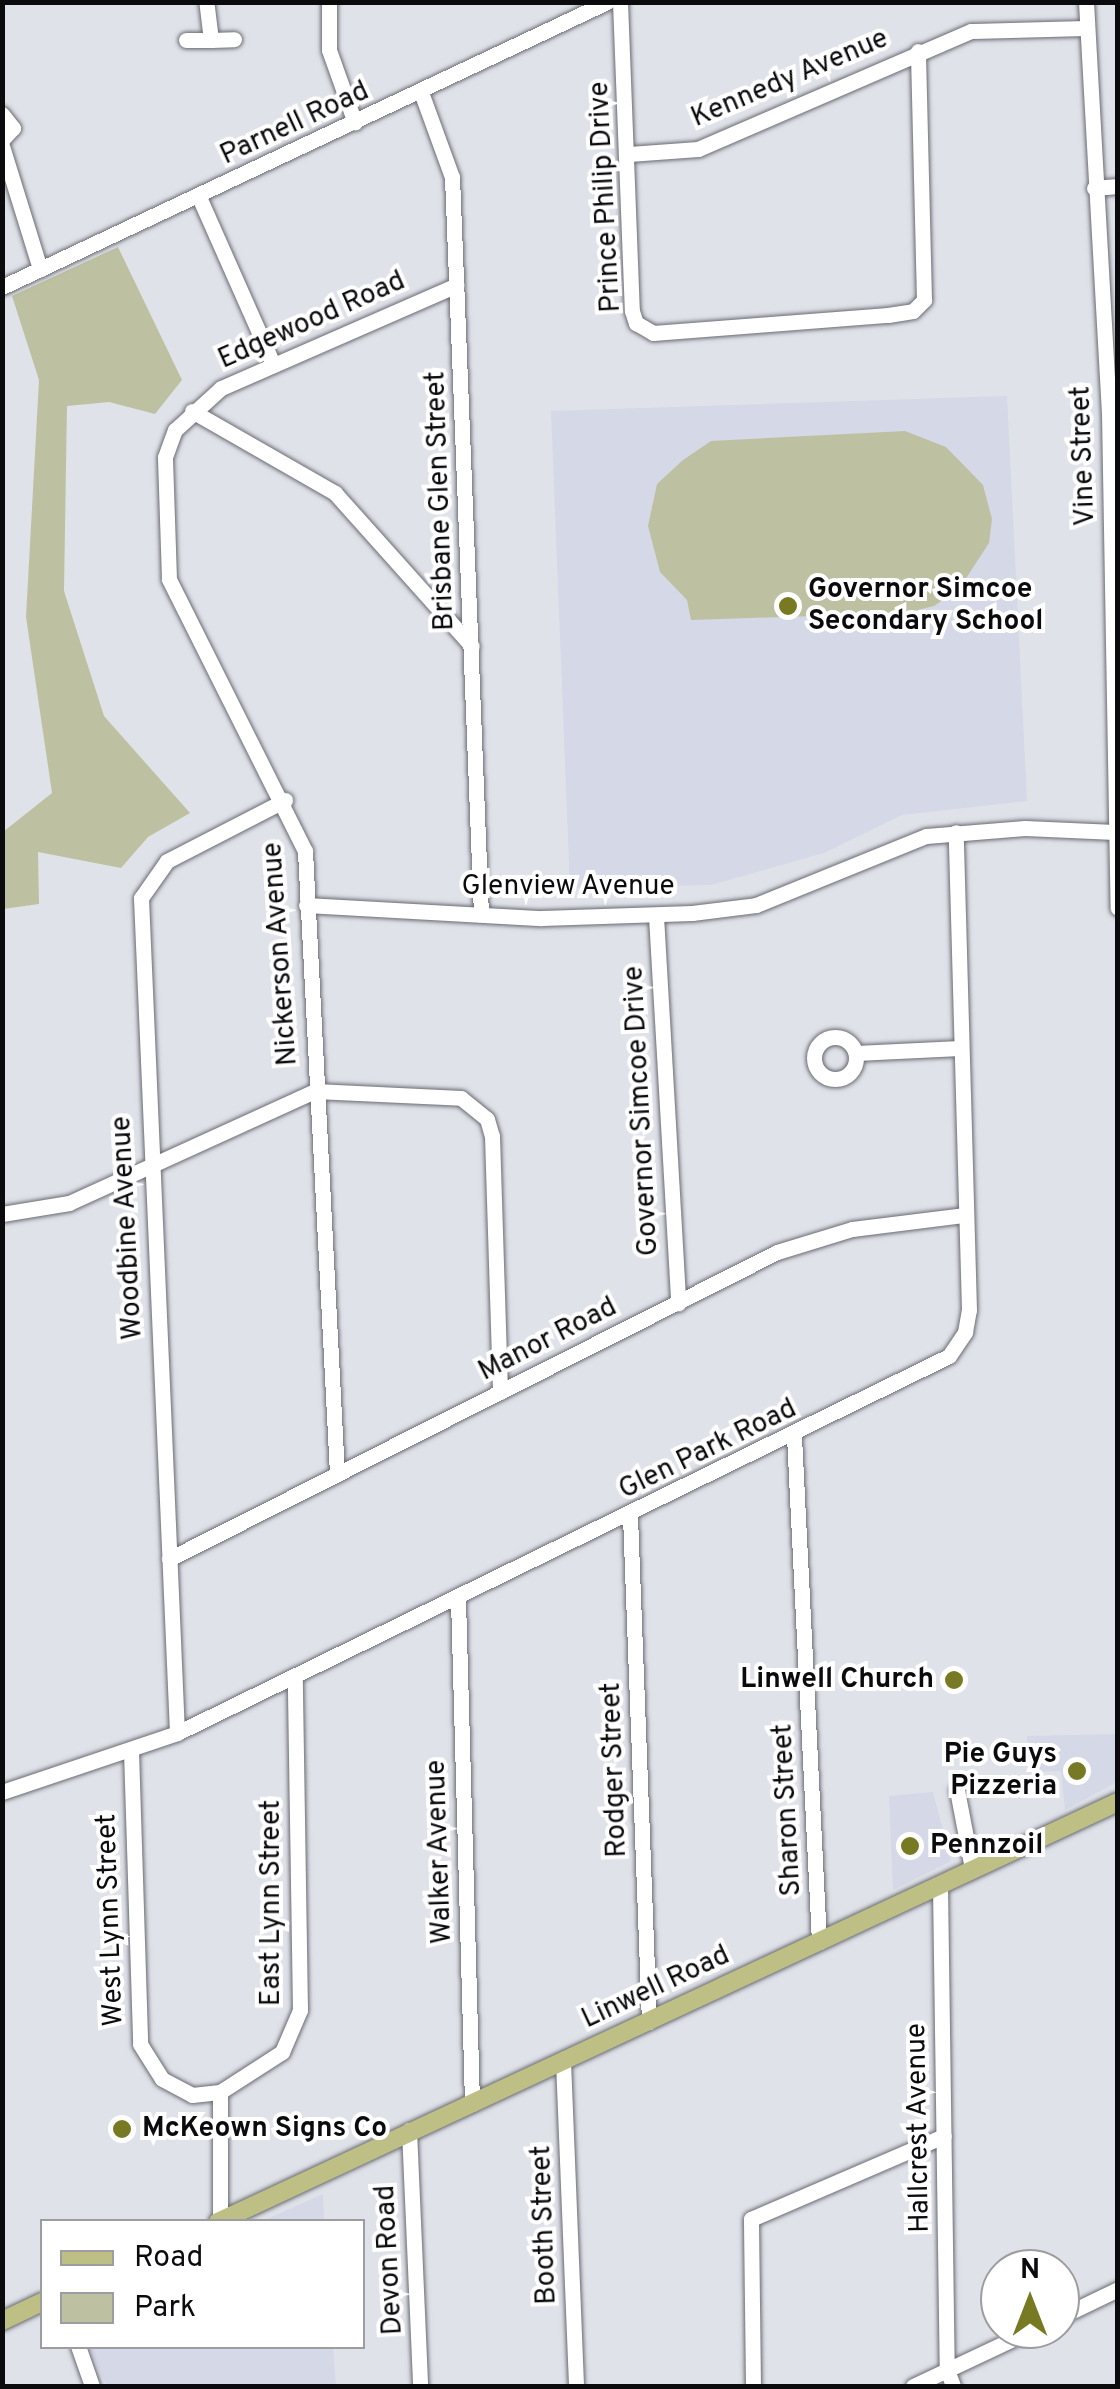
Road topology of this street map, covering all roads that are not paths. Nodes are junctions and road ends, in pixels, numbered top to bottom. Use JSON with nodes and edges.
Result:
{"nodes":[{"id":1,"x":206,"y":2,"type":"edge"},
{"id":2,"x":328,"y":2,"type":"edge"},
{"id":3,"x":608,"y":2,"type":"edge"},
{"id":4,"x":620,"y":2,"type":"edge"},
{"id":5,"x":1086,"y":2,"type":"edge"},
{"id":6,"x":1087,"y":28,"type":"junction"},
{"id":7,"x":234,"y":39,"type":"dead end"},
{"id":8,"x":186,"y":40,"type":"dead end"},
{"id":9,"x":211,"y":40,"type":"junction"},
{"id":10,"x":918,"y":51,"type":"junction"},
{"id":11,"x":422,"y":92,"type":"junction"},
{"id":12,"x":2,"y":114,"type":"edge"},
{"id":13,"x":355,"y":123,"type":"junction"},
{"id":14,"x":2,"y":143,"type":"edge"},
{"id":15,"x":629,"y":154,"type":"junction"},
{"id":16,"x":1118,"y":186,"type":"edge"},
{"id":17,"x":1094,"y":188,"type":"junction"},
{"id":18,"x":199,"y":197,"type":"junction"},
{"id":19,"x":40,"y":269,"type":"junction"},
{"id":20,"x":457,"y":284,"type":"junction"},
{"id":21,"x":2,"y":287,"type":"edge"},
{"id":22,"x":273,"y":364,"type":"junction"},
{"id":23,"x":192,"y":411,"type":"junction"},
{"id":24,"x":1113,"y":411,"type":"edge"},
{"id":25,"x":472,"y":646,"type":"junction"},
{"id":26,"x":285,"y":800,"type":"junction"},
{"id":27,"x":956,"y":832,"type":"junction"},
{"id":28,"x":1116,"y":832,"type":"edge"},
{"id":29,"x":1117,"y":888,"type":"edge"},
{"id":30,"x":306,"y":905,"type":"junction"},
{"id":31,"x":1118,"y":908,"type":"edge"},
{"id":32,"x":481,"y":914,"type":"junction"},
{"id":33,"x":656,"y":916,"type":"junction"},
{"id":34,"x":960,"y":1048,"type":"junction"},
{"id":35,"x":856,"y":1053,"type":"dead end"},
{"id":36,"x":315,"y":1091,"type":"junction"},
{"id":37,"x":150,"y":1162,"type":"junction"},
{"id":38,"x":2,"y":1214,"type":"edge"},
{"id":39,"x":965,"y":1216,"type":"junction"},
{"id":40,"x":678,"y":1303,"type":"junction"},
{"id":41,"x":500,"y":1392,"type":"junction"},
{"id":42,"x":794,"y":1436,"type":"junction"},
{"id":43,"x":337,"y":1474,"type":"junction"},
{"id":44,"x":630,"y":1516,"type":"junction"},
{"id":45,"x":169,"y":1559,"type":"junction"},
{"id":46,"x":458,"y":1599,"type":"junction"},
{"id":47,"x":295,"y":1677,"type":"junction"},
{"id":48,"x":177,"y":1734,"type":"junction"},
{"id":49,"x":131,"y":1751,"type":"junction"},
{"id":50,"x":957,"y":1790,"type":"dead end"},
{"id":51,"x":2,"y":1792,"type":"edge"},
{"id":52,"x":1118,"y":1802,"type":"edge"},
{"id":53,"x":972,"y":1870,"type":"junction"},
{"id":54,"x":940,"y":1886,"type":"junction"},
{"id":55,"x":820,"y":1942,"type":"junction"},
{"id":56,"x":650,"y":2022,"type":"junction"},
{"id":57,"x":564,"y":2061,"type":"junction"},
{"id":58,"x":220,"y":2092,"type":"junction"},
{"id":59,"x":472,"y":2104,"type":"junction"},
{"id":60,"x":409,"y":2130,"type":"junction"},
{"id":61,"x":944,"y":2136,"type":"junction"},
{"id":62,"x":218,"y":2219,"type":"edge"},
{"id":63,"x":222,"y":2219,"type":"edge"},
{"id":64,"x":1118,"y":2290,"type":"edge"},
{"id":65,"x":40,"y":2303,"type":"edge"},
{"id":66,"x":1080,"y":2307,"type":"edge"},
{"id":67,"x":3,"y":2320,"type":"edge"},
{"id":68,"x":79,"y":2349,"type":"edge"},
{"id":69,"x":992,"y":2349,"type":"edge"},
{"id":70,"x":947,"y":2370,"type":"junction"},
{"id":71,"x":92,"y":2386,"type":"edge"},
{"id":72,"x":420,"y":2386,"type":"edge"},
{"id":73,"x":576,"y":2386,"type":"edge"},
{"id":74,"x":753,"y":2386,"type":"edge"},
{"id":75,"x":913,"y":2386,"type":"edge"},
{"id":76,"x":953,"y":2386,"type":"edge"}],
"edges":[{"from":1,"to":9,"type":"street"},
{"from":2,"to":13,"type":"street"},
{"from":3,"to":11,"type":"street","name":"Parnell Road"},
{"from":4,"to":15,"type":"street","name":"Prince Philip Drive"},
{"from":5,"to":6,"type":"street","name":"Vine Street"},
{"from":6,"to":10,"type":"street","name":"Kennedy Avenue"},
{"from":6,"to":17,"type":"street","name":"Vine Street"},
{"from":7,"to":9,"type":"street"},
{"from":8,"to":9,"type":"street"},
{"from":10,"to":15,"type":"street","name":"Kennedy Avenue"},
{"from":10,"to":15,"type":"street","name":"Prince Philip Drive"},
{"from":11,"to":13,"type":"street","name":"Parnell Road"},
{"from":11,"to":20,"type":"street","name":"Brisbane Glen Street"},
{"from":12,"to":14,"type":"street"},
{"from":13,"to":18,"type":"street","name":"Parnell Road"},
{"from":14,"to":19,"type":"street"},
{"from":16,"to":17,"type":"street"},
{"from":17,"to":24,"type":"street","name":"Vine Street"},
{"from":18,"to":19,"type":"street","name":"Parnell Road"},
{"from":18,"to":22,"type":"street"},
{"from":19,"to":21,"type":"street","name":"Parnell Road"},
{"from":20,"to":22,"type":"street","name":"Edgewood Road"},
{"from":20,"to":25,"type":"street","name":"Brisbane Glen Street"},
{"from":22,"to":23,"type":"street","name":"Edgewood Road"},
{"from":23,"to":25,"type":"street"},
{"from":23,"to":26,"type":"street","name":"Nickerson Avenue"},
{"from":24,"to":28,"type":"street","name":"Vine Street"},
{"from":25,"to":32,"type":"street","name":"Brisbane Glen Street"},
{"from":26,"to":30,"type":"street","name":"Nickerson Avenue"},
{"from":26,"to":37,"type":"street","name":"Woodbine Avenue"},
{"from":27,"to":28,"type":"street","name":"Glenview Avenue"},
{"from":27,"to":33,"type":"street","name":"Glenview Avenue"},
{"from":27,"to":34,"type":"street","name":"Glen Park Road"},
{"from":28,"to":29,"type":"street","name":"Vine Street"},
{"from":29,"to":31,"type":"street","name":"Vine Street"},
{"from":30,"to":32,"type":"street","name":"Glenview Avenue"},
{"from":30,"to":36,"type":"street","name":"Nickerson Avenue"},
{"from":32,"to":33,"type":"street","name":"Glenview Avenue"},
{"from":33,"to":40,"type":"street","name":"Governor Simcoe Drive"},
{"from":34,"to":35,"type":"street"},
{"from":34,"to":39,"type":"street","name":"Glen Park Road"},
{"from":36,"to":37,"type":"street"},
{"from":36,"to":41,"type":"street"},
{"from":36,"to":43,"type":"street","name":"Nickerson Avenue"},
{"from":37,"to":38,"type":"street"},
{"from":37,"to":45,"type":"street","name":"Woodbine Avenue"},
{"from":39,"to":40,"type":"street","name":"Manor Road"},
{"from":39,"to":42,"type":"street","name":"Glen Park Road"},
{"from":40,"to":41,"type":"street","name":"Manor Road"},
{"from":41,"to":43,"type":"street","name":"Manor Road"},
{"from":42,"to":44,"type":"street","name":"Glen Park Road"},
{"from":42,"to":55,"type":"street","name":"Sharon Street"},
{"from":43,"to":45,"type":"street","name":"Manor Road"},
{"from":44,"to":46,"type":"street","name":"Glen Park Road"},
{"from":44,"to":56,"type":"street","name":"Rodger Street"},
{"from":45,"to":48,"type":"street","name":"Woodbine Avenue"},
{"from":46,"to":47,"type":"street","name":"Glen Park Road"},
{"from":46,"to":59,"type":"street","name":"Walker Avenue"},
{"from":47,"to":48,"type":"street","name":"Glen Park Road"},
{"from":47,"to":58,"type":"street","name":"East Lynn Street"},
{"from":48,"to":49,"type":"street","name":"Glen Park Road"},
{"from":49,"to":51,"type":"street","name":"Glen Park Road"},
{"from":49,"to":58,"type":"street","name":"West Lynn Street"},
{"from":50,"to":53,"type":"street"},
{"from":52,"to":53,"type":"main road","name":"Linwell Road"},
{"from":53,"to":54,"type":"main road","name":"Linwell Road"},
{"from":54,"to":55,"type":"main road","name":"Linwell Road"},
{"from":54,"to":61,"type":"street","name":"Hallcrest Avenue"},
{"from":55,"to":56,"type":"main road","name":"Linwell Road"},
{"from":56,"to":57,"type":"main road","name":"Linwell Road"},
{"from":57,"to":59,"type":"main road","name":"Linwell Road"},
{"from":57,"to":73,"type":"street","name":"Booth Street"},
{"from":58,"to":62,"type":"street"},
{"from":59,"to":60,"type":"main road","name":"Linwell Road"},
{"from":60,"to":63,"type":"main road","name":"Linwell Road"},
{"from":60,"to":72,"type":"street","name":"Devon Road"},
{"from":61,"to":70,"type":"street","name":"Hallcrest Avenue"},
{"from":61,"to":74,"type":"street"},
{"from":64,"to":66,"type":"street"},
{"from":65,"to":67,"type":"main road"},
{"from":68,"to":71,"type":"street"},
{"from":69,"to":70,"type":"street"},
{"from":70,"to":75,"type":"street"},
{"from":70,"to":76,"type":"street","name":"Hallcrest Avenue"}]}
